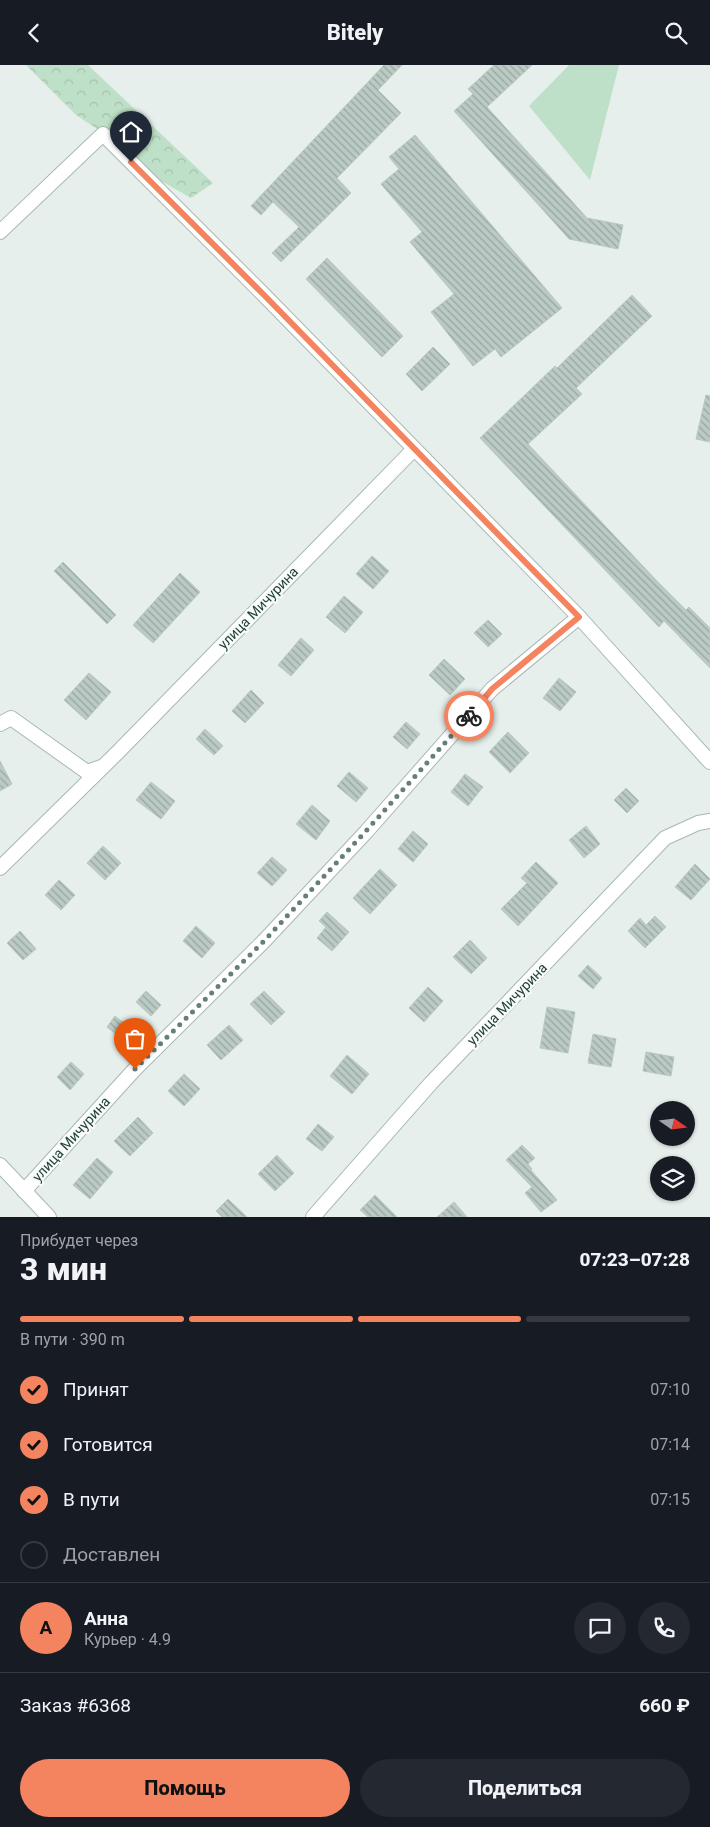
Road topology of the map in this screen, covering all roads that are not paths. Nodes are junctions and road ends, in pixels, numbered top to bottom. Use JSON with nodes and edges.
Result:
{"nodes":[{"id":1,"x":0,"y":232,"type":"edge"},
{"id":2,"x":414,"y":449,"type":"junction"},
{"id":3,"x":579,"y":617,"type":"junction"},
{"id":4,"x":0,"y":724,"type":"edge"},
{"id":5,"x":710,"y":762,"type":"edge"},
{"id":6,"x":102,"y":767,"type":"junction"},
{"id":7,"x":710,"y":821,"type":"edge"},
{"id":8,"x":0,"y":868,"type":"edge"},
{"id":9,"x":0,"y":1165,"type":"edge"},
{"id":10,"x":24,"y":1191,"type":"junction"},
{"id":11,"x":321,"y":1214,"type":"edge"},
{"id":12,"x":49,"y":1217,"type":"edge"}],
"edges":[{"from":1,"to":2,"type":"street"},
{"from":2,"to":3,"type":"street"},
{"from":2,"to":6,"type":"street","name":"улица Мичурина"},
{"from":3,"to":5,"type":"street"},
{"from":3,"to":10,"type":"street","name":"улица Мичурина"},
{"from":4,"to":6,"type":"street"},
{"from":6,"to":8,"type":"street","name":"улица Мичурина"},
{"from":7,"to":11,"type":"street","name":"улица Мичурина"},
{"from":9,"to":10,"type":"street","name":"улица Мичурина"},
{"from":10,"to":12,"type":"street","name":"улица Мичурина"}]}
